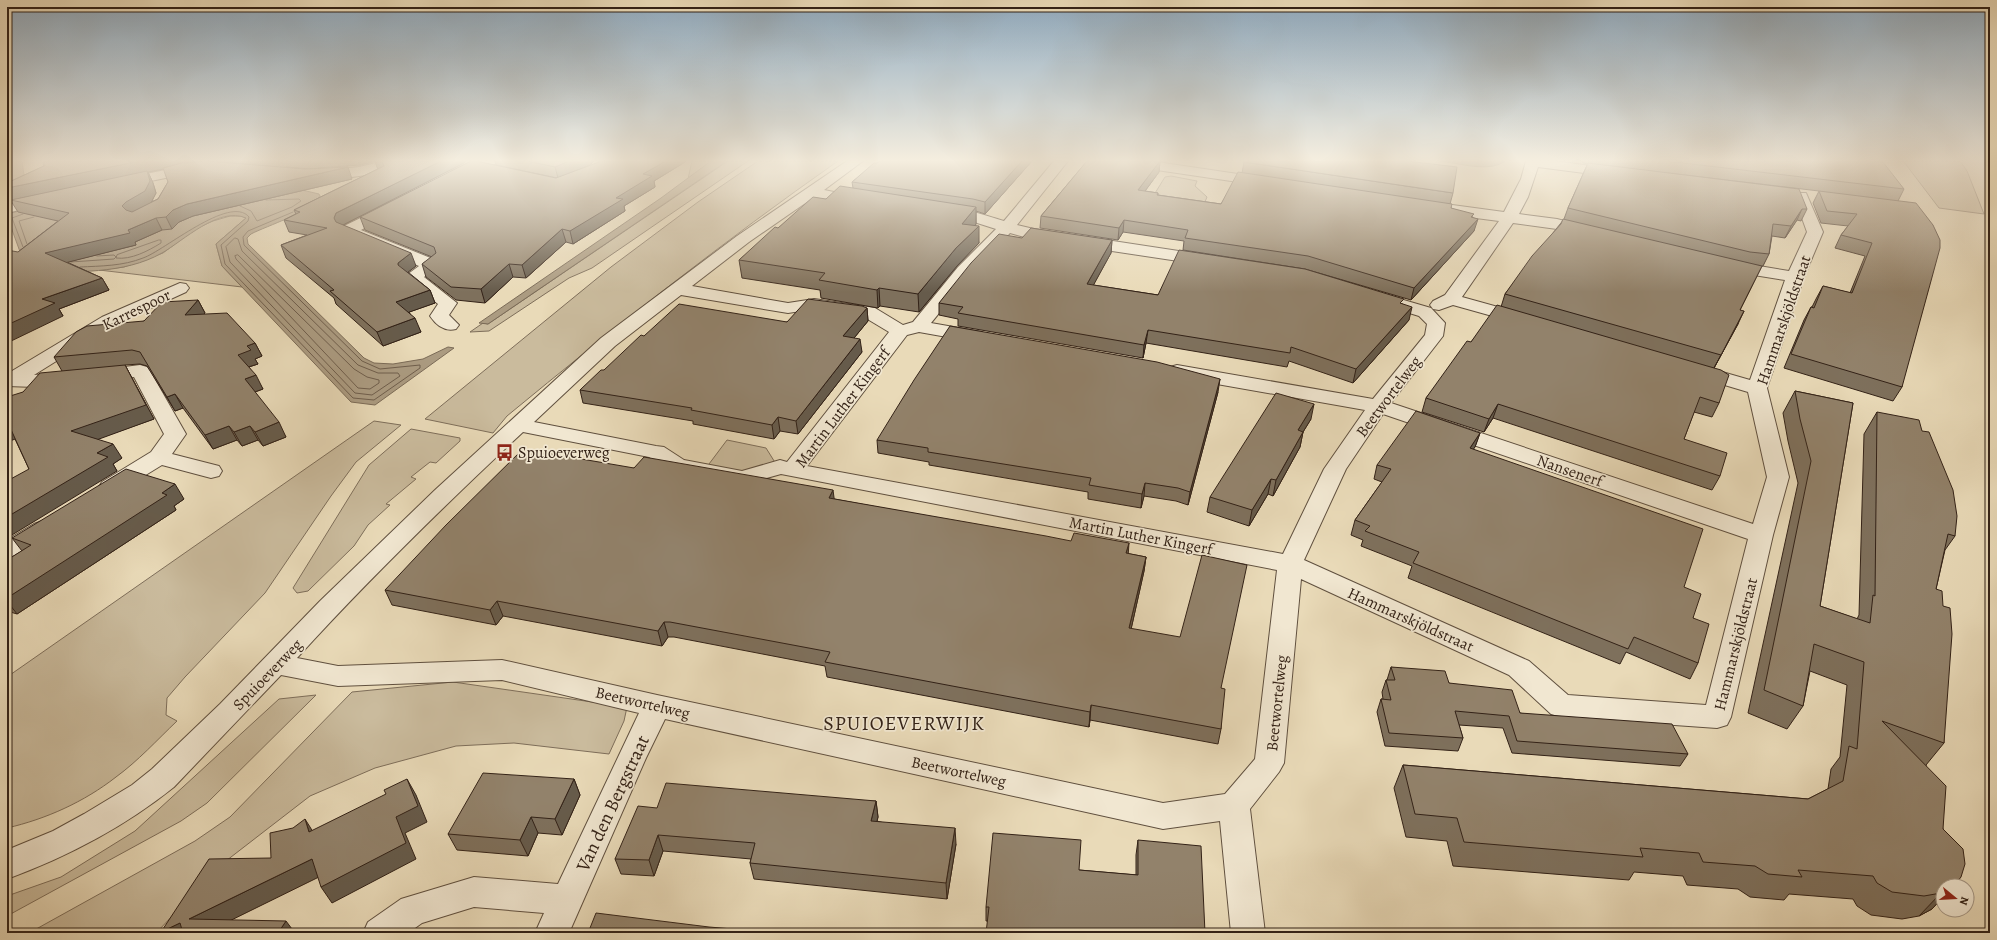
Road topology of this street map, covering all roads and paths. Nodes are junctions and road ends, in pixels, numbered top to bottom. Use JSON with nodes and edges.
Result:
{"nodes":[{"id":1,"x":22,"y":205,"type":"edge"},
{"id":2,"x":397,"y":205,"type":"edge"},
{"id":3,"x":792,"y":205,"type":"edge"},
{"id":4,"x":1025,"y":205,"type":"edge"},
{"id":5,"x":1516,"y":205,"type":"edge"},
{"id":6,"x":1804,"y":205,"type":"edge"},
{"id":7,"x":1430,"y":207,"type":"edge"},
{"id":8,"x":7,"y":208,"type":"edge"},
{"id":9,"x":927,"y":210,"type":"edge"},
{"id":10,"x":1508,"y":219,"type":"junction"},
{"id":11,"x":1008,"y":226,"type":"junction"},
{"id":12,"x":1604,"y":236,"type":"edge"},
{"id":13,"x":1713,"y":262,"type":"edge"},
{"id":14,"x":1229,"y":263,"type":"edge"},
{"id":15,"x":1795,"y":277,"type":"junction"},
{"id":16,"x":180,"y":288,"type":"dead end"},
{"id":17,"x":676,"y":289,"type":"junction"},
{"id":18,"x":1365,"y":293,"type":"edge"},
{"id":19,"x":1452,"y":299,"type":"junction"},
{"id":20,"x":1426,"y":312,"type":"junction"},
{"id":21,"x":1535,"y":323,"type":"edge"},
{"id":22,"x":450,"y":325,"type":"dead end"},
{"id":23,"x":910,"y":328,"type":"junction"},
{"id":24,"x":997,"y":339,"type":"edge"},
{"id":25,"x":1680,"y":366,"type":"edge"},
{"id":26,"x":1160,"y":368,"type":"edge"},
{"id":27,"x":8,"y":387,"type":"edge"},
{"id":28,"x":1757,"y":388,"type":"junction"},
{"id":29,"x":1378,"y":406,"type":"junction"},
{"id":30,"x":517,"y":425,"type":"junction"},
{"id":31,"x":159,"y":456,"type":"junction"},
{"id":32,"x":792,"y":470,"type":"junction"},
{"id":33,"x":211,"y":471,"type":"dead end"},
{"id":34,"x":93,"y":498,"type":"edge"},
{"id":35,"x":60,"y":518,"type":"edge"},
{"id":36,"x":1761,"y":535,"type":"junction"},
{"id":37,"x":7,"y":551,"type":"edge"},
{"id":38,"x":1290,"y":564,"type":"junction"},
{"id":39,"x":277,"y":664,"type":"junction"},
{"id":40,"x":657,"y":706,"type":"junction"},
{"id":41,"x":1234,"y":806,"type":"junction"},
{"id":42,"x":7,"y":865,"type":"edge"},
{"id":43,"x":567,"y":900,"type":"junction"},
{"id":44,"x":380,"y":933,"type":"edge"},
{"id":45,"x":552,"y":933,"type":"edge"},
{"id":46,"x":1248,"y":933,"type":"edge"}],
"edges":[{"from":1,"to":8,"type":"street"},
{"from":2,"to":22,"type":"street"},
{"from":3,"to":17,"type":"street","name":"Spuioeverweg"},
{"from":4,"to":11,"type":"street","name":"Martin Luther Kingerf"},
{"from":5,"to":10,"type":"street"},
{"from":6,"to":15,"type":"street","name":"Hammarskjöldstraat"},
{"from":7,"to":10,"type":"street"},
{"from":9,"to":11,"type":"street"},
{"from":10,"to":12,"type":"street"},
{"from":10,"to":19,"type":"street"},
{"from":11,"to":14,"type":"street"},
{"from":11,"to":23,"type":"street","name":"Martin Luther Kingerf"},
{"from":13,"to":15,"type":"street"},
{"from":15,"to":28,"type":"street","name":"Hammarskjöldstraat"},
{"from":16,"to":27,"type":"street","name":"Karrespoor"},
{"from":17,"to":23,"type":"street"},
{"from":17,"to":30,"type":"street","name":"Spuioeverweg"},
{"from":18,"to":20,"type":"street"},
{"from":19,"to":20,"type":"street"},
{"from":19,"to":21,"type":"street"},
{"from":20,"to":29,"type":"street","name":"Beetwortelweg"},
{"from":23,"to":24,"type":"street"},
{"from":23,"to":32,"type":"street","name":"Martin Luther Kingerf"},
{"from":25,"to":28,"type":"street"},
{"from":26,"to":29,"type":"street"},
{"from":27,"to":31,"type":"street","name":"Karrespoor"},
{"from":28,"to":36,"type":"street","name":"Hammarskjöldstraat"},
{"from":29,"to":36,"type":"street","name":"Nansenerf"},
{"from":29,"to":38,"type":"street","name":"Beetwortelweg"},
{"from":30,"to":32,"type":"street"},
{"from":30,"to":39,"type":"street","name":"Spuioeverweg"},
{"from":31,"to":33,"type":"street"},
{"from":31,"to":34,"type":"street","name":"Karrespoor"},
{"from":32,"to":38,"type":"street","name":"Martin Luther Kingerf"},
{"from":35,"to":37,"type":"street"},
{"from":36,"to":38,"type":"street","name":"Hammarskjöldstraat"},
{"from":38,"to":41,"type":"street","name":"Beetwortelweg"},
{"from":39,"to":40,"type":"street","name":"Beetwortelweg"},
{"from":39,"to":42,"type":"street","name":"Spuioeverweg"},
{"from":40,"to":41,"type":"street","name":"Beetwortelweg"},
{"from":40,"to":43,"type":"street","name":"Van den Bergstraat"},
{"from":41,"to":46,"type":"street"},
{"from":43,"to":44,"type":"street"},
{"from":43,"to":45,"type":"street","name":"Van den Bergstraat"}]}
